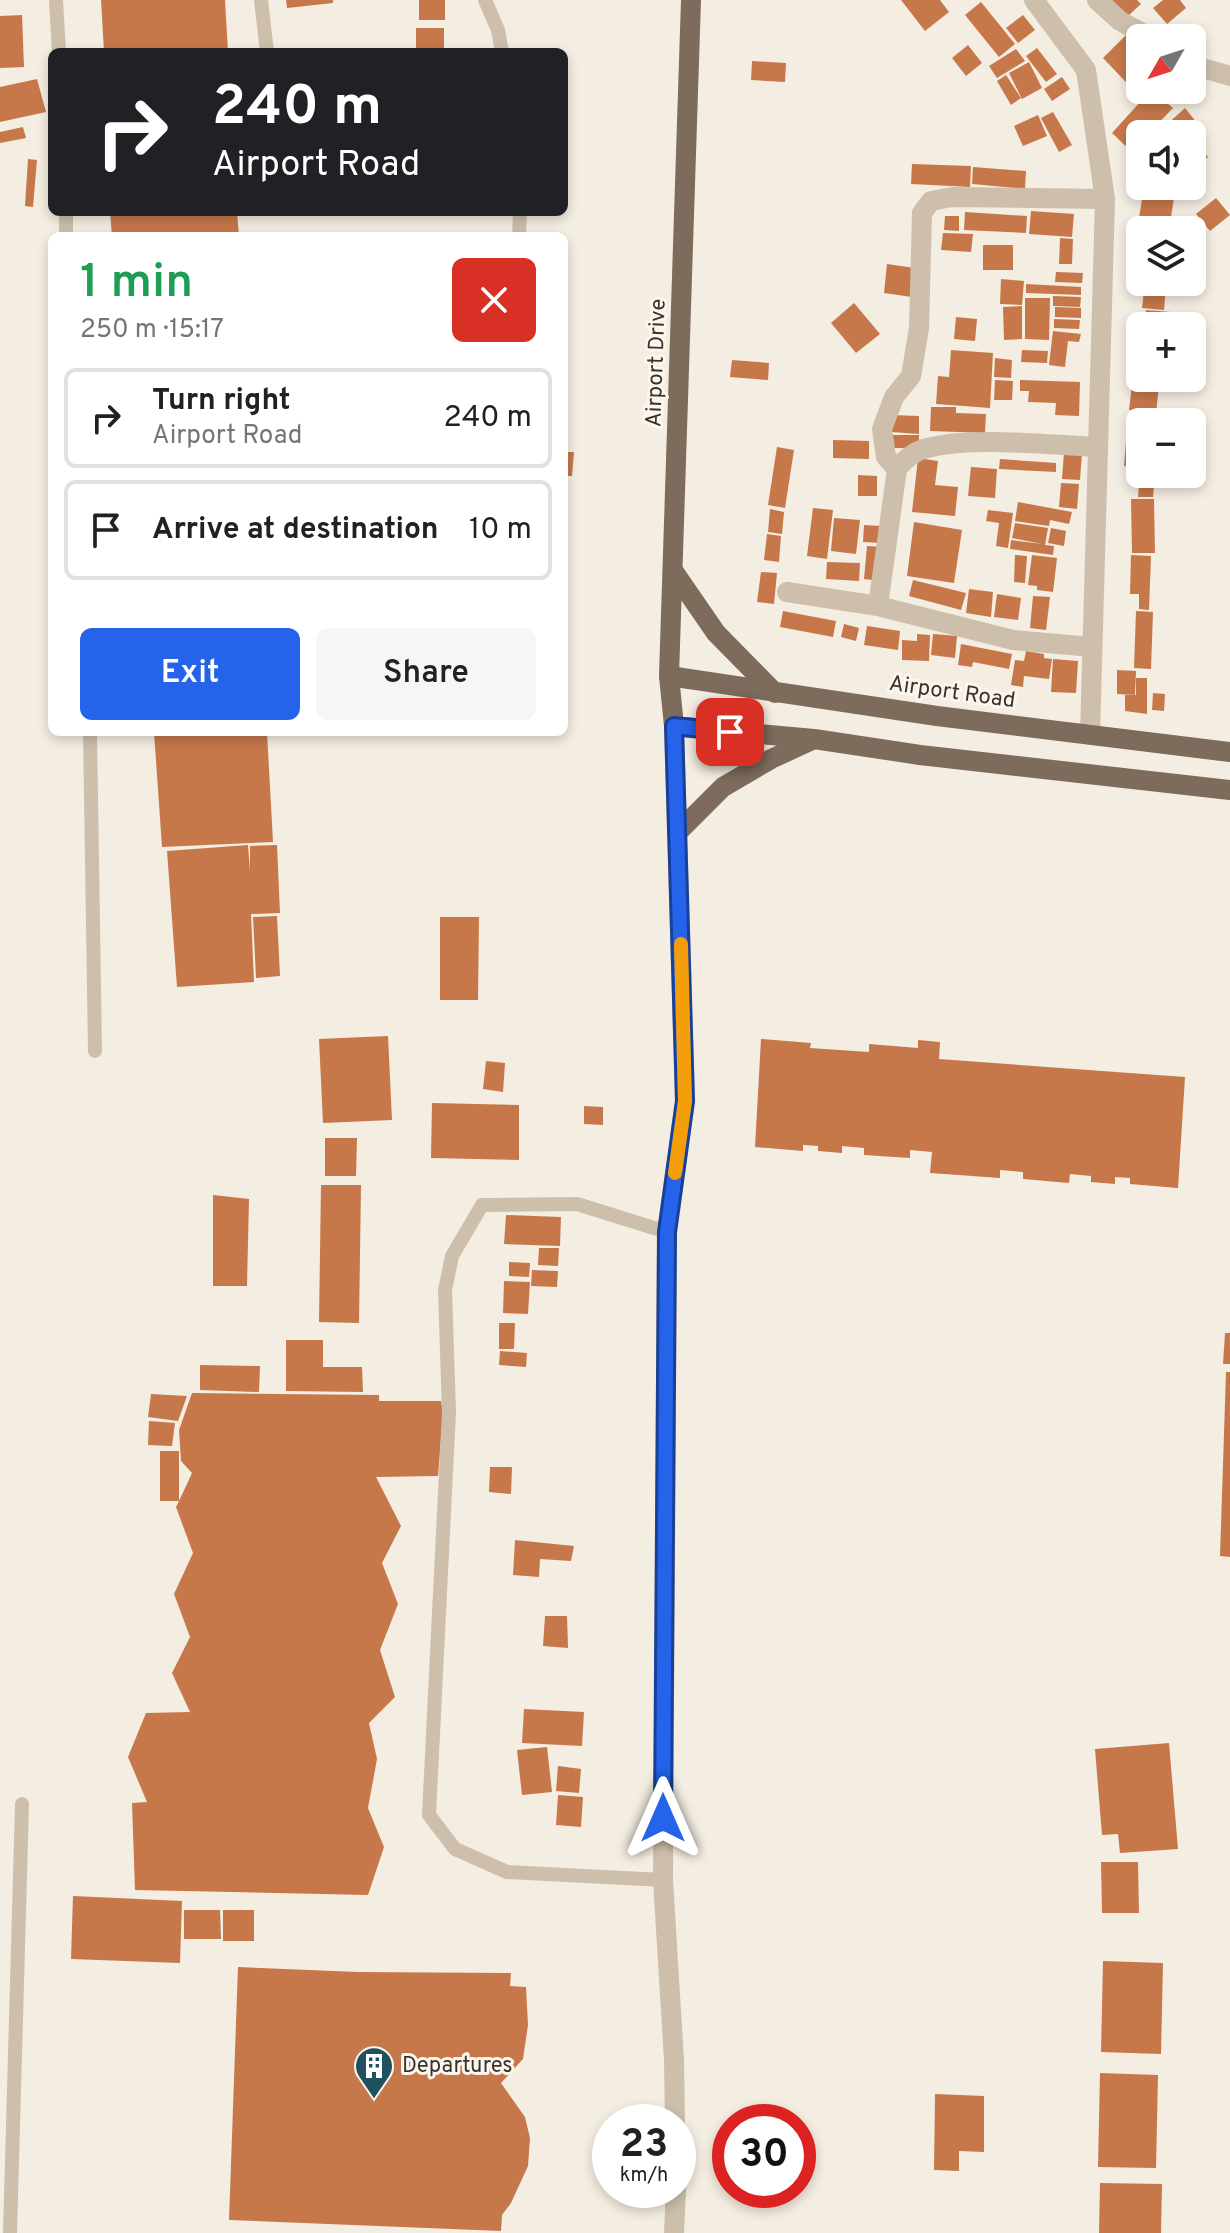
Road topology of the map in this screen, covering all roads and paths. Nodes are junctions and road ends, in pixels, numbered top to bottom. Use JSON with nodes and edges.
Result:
{"nodes":[{"id":1,"x":56,"y":0,"type":"edge"},
{"id":2,"x":261,"y":0,"type":"edge"},
{"id":3,"x":485,"y":0,"type":"edge"},
{"id":4,"x":691,"y":0,"type":"edge"},
{"id":5,"x":1097,"y":0,"type":"edge"},
{"id":6,"x":1043,"y":3,"type":"edge"},
{"id":7,"x":1126,"y":24,"type":"edge"},
{"id":8,"x":59,"y":48,"type":"edge"},
{"id":9,"x":267,"y":48,"type":"edge"},
{"id":10,"x":501,"y":48,"type":"edge"},
{"id":11,"x":1206,"y":69,"type":"edge"},
{"id":12,"x":1230,"y":76,"type":"edge"},
{"id":13,"x":1105,"y":199,"type":"junction"},
{"id":14,"x":1098,"y":447,"type":"junction"},
{"id":15,"x":897,"y":469,"type":"junction"},
{"id":16,"x":674,"y":572,"type":"junction"},
{"id":17,"x":787,"y":592,"type":"dead end"},
{"id":18,"x":878,"y":606,"type":"junction"},
{"id":19,"x":1092,"y":647,"type":"junction"},
{"id":20,"x":669,"y":676,"type":"junction"},
{"id":21,"x":775,"y":693,"type":"junction"},
{"id":22,"x":674,"y":726,"type":"junction"},
{"id":23,"x":1090,"y":735,"type":"junction"},
{"id":24,"x":90,"y":736,"type":"edge"},
{"id":25,"x":814,"y":739,"type":"junction"},
{"id":26,"x":1230,"y":752,"type":"edge"},
{"id":27,"x":1230,"y":790,"type":"edge"},
{"id":28,"x":677,"y":833,"type":"junction"},
{"id":29,"x":95,"y":1051,"type":"dead end"},
{"id":30,"x":667,"y":1232,"type":"junction"},
{"id":31,"x":22,"y":1804,"type":"dead end"},
{"id":32,"x":663,"y":1880,"type":"junction"},
{"id":33,"x":675,"y":2104,"type":"edge"},
{"id":34,"x":675,"y":2208,"type":"edge"},
{"id":35,"x":10,"y":2233,"type":"edge"},
{"id":36,"x":674,"y":2233,"type":"edge"}],
"edges":[{"from":1,"to":8,"type":"lane"},
{"from":2,"to":9,"type":"lane"},
{"from":3,"to":10,"type":"lane"},
{"from":4,"to":16,"type":"main road","name":"Airport Drive"},
{"from":5,"to":7,"type":"street"},
{"from":6,"to":13,"type":"street"},
{"from":11,"to":12,"type":"street"},
{"from":13,"to":14,"type":"street"},
{"from":13,"to":15,"type":"street"},
{"from":14,"to":15,"type":"street"},
{"from":14,"to":19,"type":"street"},
{"from":15,"to":18,"type":"street"},
{"from":16,"to":20,"type":"main road","name":"Airport Drive"},
{"from":16,"to":21,"type":"main road"},
{"from":17,"to":18,"type":"street"},
{"from":18,"to":19,"type":"street"},
{"from":19,"to":23,"type":"street"},
{"from":20,"to":21,"type":"main road","name":"Airport Road"},
{"from":20,"to":22,"type":"main road","name":"Airport Drive"},
{"from":21,"to":23,"type":"main road","name":"Airport Road"},
{"from":22,"to":25,"type":"main road"},
{"from":22,"to":28,"type":"street"},
{"from":23,"to":26,"type":"main road","name":"Airport Road"},
{"from":24,"to":29,"type":"lane"},
{"from":25,"to":27,"type":"main road"},
{"from":25,"to":28,"type":"main road"},
{"from":28,"to":30,"type":"street"},
{"from":30,"to":32,"type":"street"},
{"from":30,"to":32,"type":"lane"},
{"from":31,"to":35,"type":"lane"},
{"from":32,"to":33,"type":"street"},
{"from":34,"to":36,"type":"street"}]}
